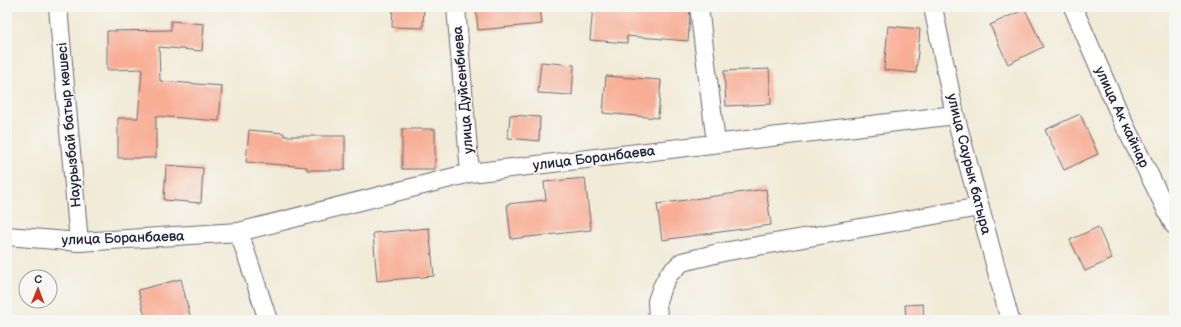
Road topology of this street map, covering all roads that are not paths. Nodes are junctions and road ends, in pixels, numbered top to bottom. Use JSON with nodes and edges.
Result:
{"nodes":[{"id":1,"x":58,"y":7,"type":"edge"},
{"id":2,"x":456,"y":7,"type":"edge"},
{"id":3,"x":699,"y":7,"type":"edge"},
{"id":4,"x":933,"y":7,"type":"edge"},
{"id":5,"x":1073,"y":7,"type":"edge"},
{"id":6,"x":955,"y":115,"type":"junction"},
{"id":7,"x":716,"y":143,"type":"junction"},
{"id":8,"x":470,"y":173,"type":"junction"},
{"id":9,"x":980,"y":207,"type":"junction"},
{"id":10,"x":1174,"y":225,"type":"edge"},
{"id":11,"x":239,"y":232,"type":"junction"},
{"id":12,"x":7,"y":236,"type":"edge"},
{"id":13,"x":79,"y":242,"type":"junction"},
{"id":14,"x":268,"y":320,"type":"edge"},
{"id":15,"x":658,"y":320,"type":"edge"},
{"id":16,"x":1010,"y":320,"type":"edge"}],
"edges":[{"from":1,"to":13,"type":"street","name":"Наурызбай батыр көшесі"},
{"from":2,"to":8,"type":"street","name":"улица Дуйсенбиева"},
{"from":3,"to":7,"type":"street"},
{"from":4,"to":6,"type":"street","name":"улица Саурык батыра"},
{"from":5,"to":10,"type":"street","name":"улица Ак кайнар"},
{"from":6,"to":7,"type":"street","name":"улица Боранбаева"},
{"from":6,"to":9,"type":"street","name":"улица Саурык батыра"},
{"from":7,"to":8,"type":"street","name":"улица Боранбаева"},
{"from":8,"to":11,"type":"street","name":"улица Боранбаева"},
{"from":9,"to":15,"type":"street"},
{"from":9,"to":16,"type":"street","name":"улица Саурык батыра"},
{"from":11,"to":13,"type":"street","name":"улица Боранбаева"},
{"from":11,"to":14,"type":"street"},
{"from":12,"to":13,"type":"street","name":"улица Боранбаева"}]}
